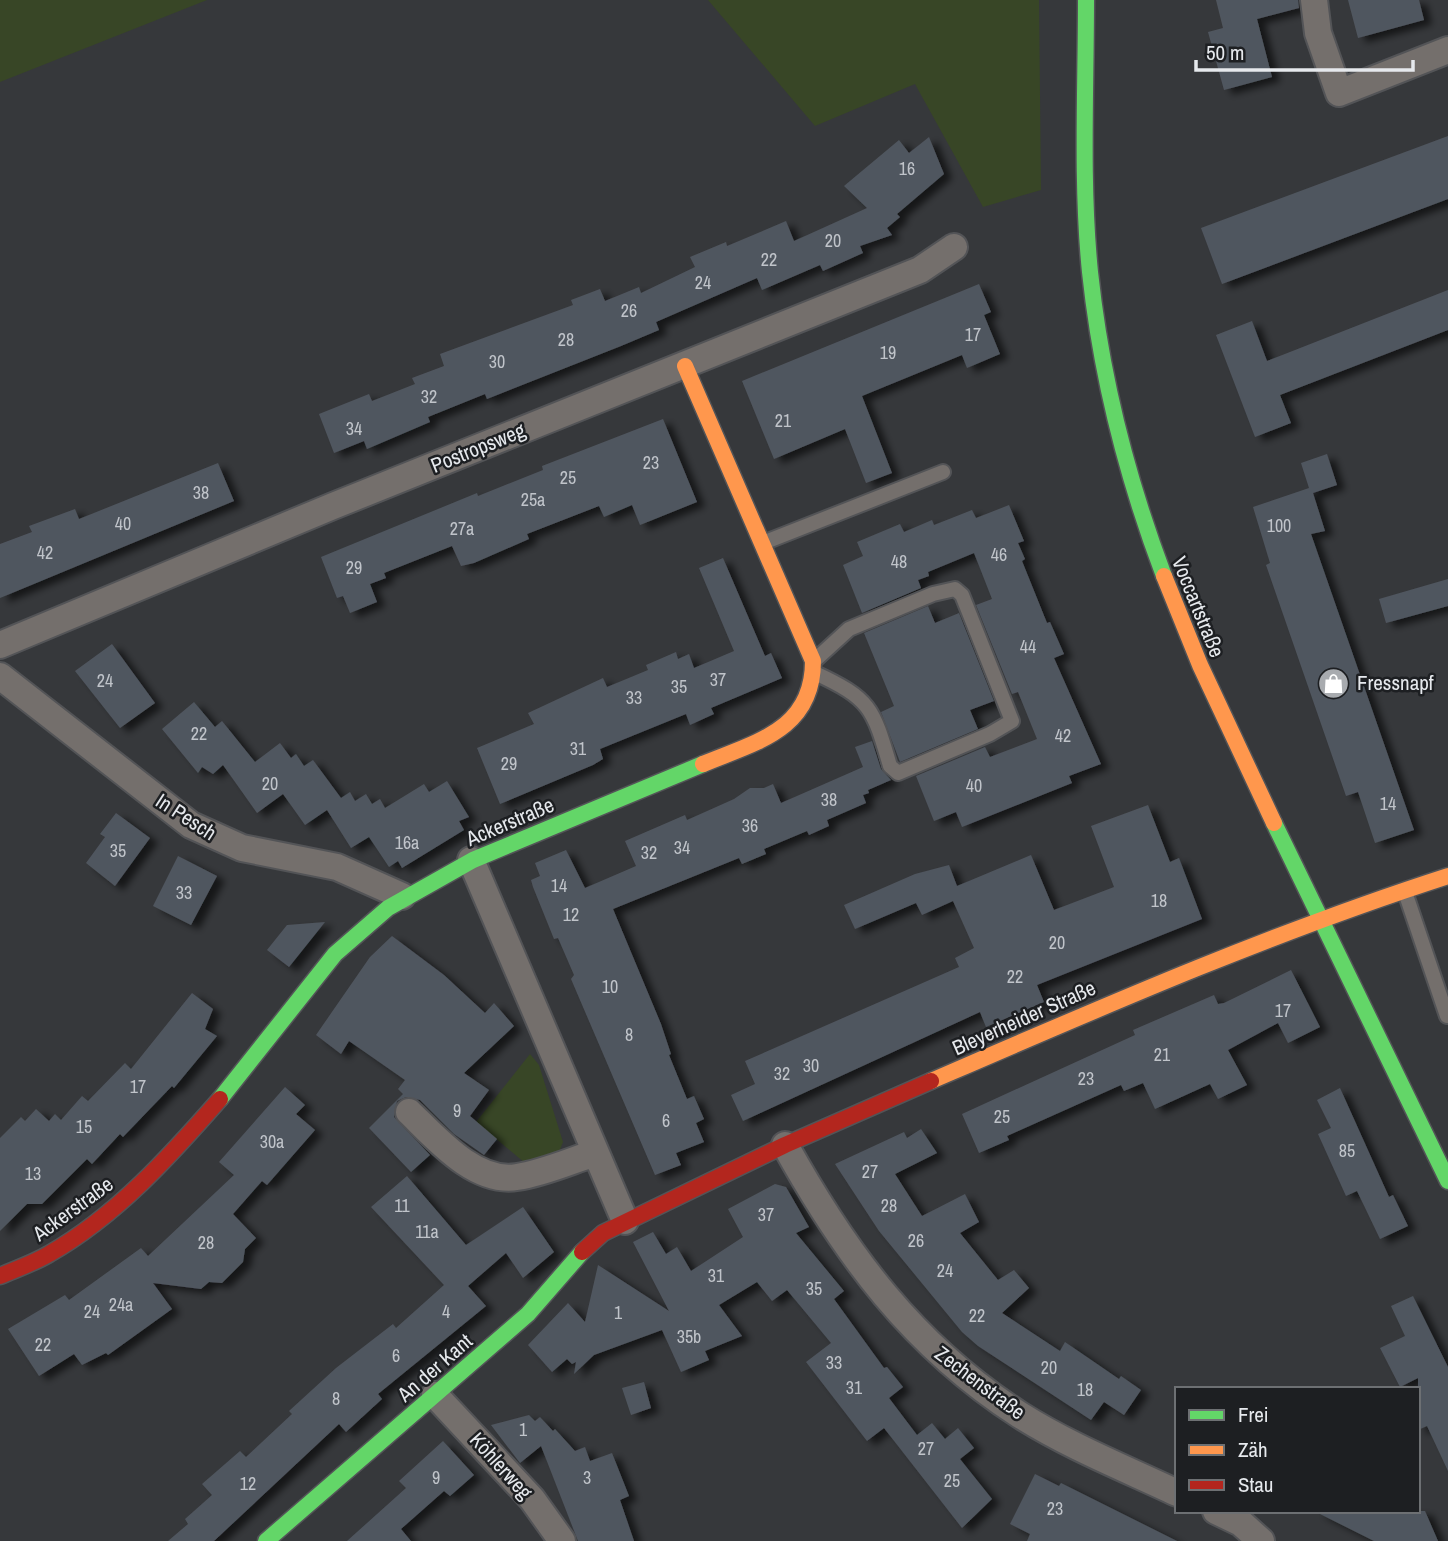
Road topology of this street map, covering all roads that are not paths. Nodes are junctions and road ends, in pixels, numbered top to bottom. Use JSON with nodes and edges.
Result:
{"nodes":[{"id":1,"x":1086,"y":0,"type":"edge"},
{"id":2,"x":1314,"y":0,"type":"edge"},
{"id":3,"x":1448,"y":50,"type":"edge"},
{"id":4,"x":954,"y":247,"type":"dead end"},
{"id":5,"x":685,"y":366,"type":"junction"},
{"id":6,"x":943,"y":472,"type":"dead end"},
{"id":7,"x":761,"y":543,"type":"junction"},
{"id":8,"x":0,"y":645,"type":"edge"},
{"id":9,"x":813,"y":667,"type":"junction"},
{"id":10,"x":0,"y":676,"type":"edge"},
{"id":11,"x":471,"y":860,"type":"junction"},
{"id":12,"x":1448,"y":876,"type":"edge"},
{"id":13,"x":1404,"y":891,"type":"junction"},
{"id":14,"x":402,"y":897,"type":"junction"},
{"id":15,"x":1320,"y":919,"type":"junction"},
{"id":16,"x":1447,"y":1016,"type":"edge"},
{"id":17,"x":409,"y":1112,"type":"dead end"},
{"id":18,"x":1448,"y":1138,"type":"edge"},
{"id":19,"x":785,"y":1145,"type":"junction"},
{"id":20,"x":1431,"y":1146,"type":"junction"},
{"id":21,"x":595,"y":1153,"type":"junction"},
{"id":22,"x":1448,"y":1181,"type":"edge"},
{"id":23,"x":625,"y":1221,"type":"junction"},
{"id":24,"x":0,"y":1276,"type":"edge"},
{"id":25,"x":435,"y":1395,"type":"junction"},
{"id":26,"x":1175,"y":1492,"type":"edge"},
{"id":27,"x":1220,"y":1513,"type":"edge"},
{"id":28,"x":266,"y":1541,"type":"edge"},
{"id":29,"x":562,"y":1541,"type":"edge"},
{"id":30,"x":1261,"y":1541,"type":"edge"}],
"edges":[{"from":1,"to":15,"type":"street","name":"Voccartstraße"},
{"from":2,"to":3,"type":"street"},
{"from":4,"to":5,"type":"street","name":"Postropsweg"},
{"from":5,"to":7,"type":"street"},
{"from":5,"to":8,"type":"street","name":"Postropsweg"},
{"from":6,"to":7,"type":"lane"},
{"from":7,"to":9,"type":"street"},
{"from":9,"to":9,"type":"lane"},
{"from":9,"to":11,"type":"street","name":"Ackerstraße"},
{"from":10,"to":14,"type":"street","name":"In Pesch"},
{"from":11,"to":14,"type":"street","name":"Ackerstraße"},
{"from":11,"to":21,"type":"street"},
{"from":12,"to":13,"type":"street","name":"Bleyerheider Straße"},
{"from":13,"to":15,"type":"street","name":"Bleyerheider Straße"},
{"from":13,"to":16,"type":"lane"},
{"from":14,"to":24,"type":"street","name":"Ackerstraße"},
{"from":15,"to":19,"type":"street","name":"Bleyerheider Straße"},
{"from":15,"to":20,"type":"street","name":"Voccartstraße"},
{"from":17,"to":21,"type":"street"},
{"from":18,"to":20,"type":"lane"},
{"from":19,"to":23,"type":"street","name":"Bleyerheider Straße"},
{"from":19,"to":26,"type":"street","name":"Zechenstraße"},
{"from":20,"to":22,"type":"street","name":"Voccartstraße"},
{"from":21,"to":23,"type":"street"},
{"from":23,"to":25,"type":"street","name":"An der Kant"},
{"from":25,"to":28,"type":"street","name":"An der Kant"},
{"from":25,"to":29,"type":"street","name":"Köhlerweg"},
{"from":27,"to":30,"type":"street"}]}
